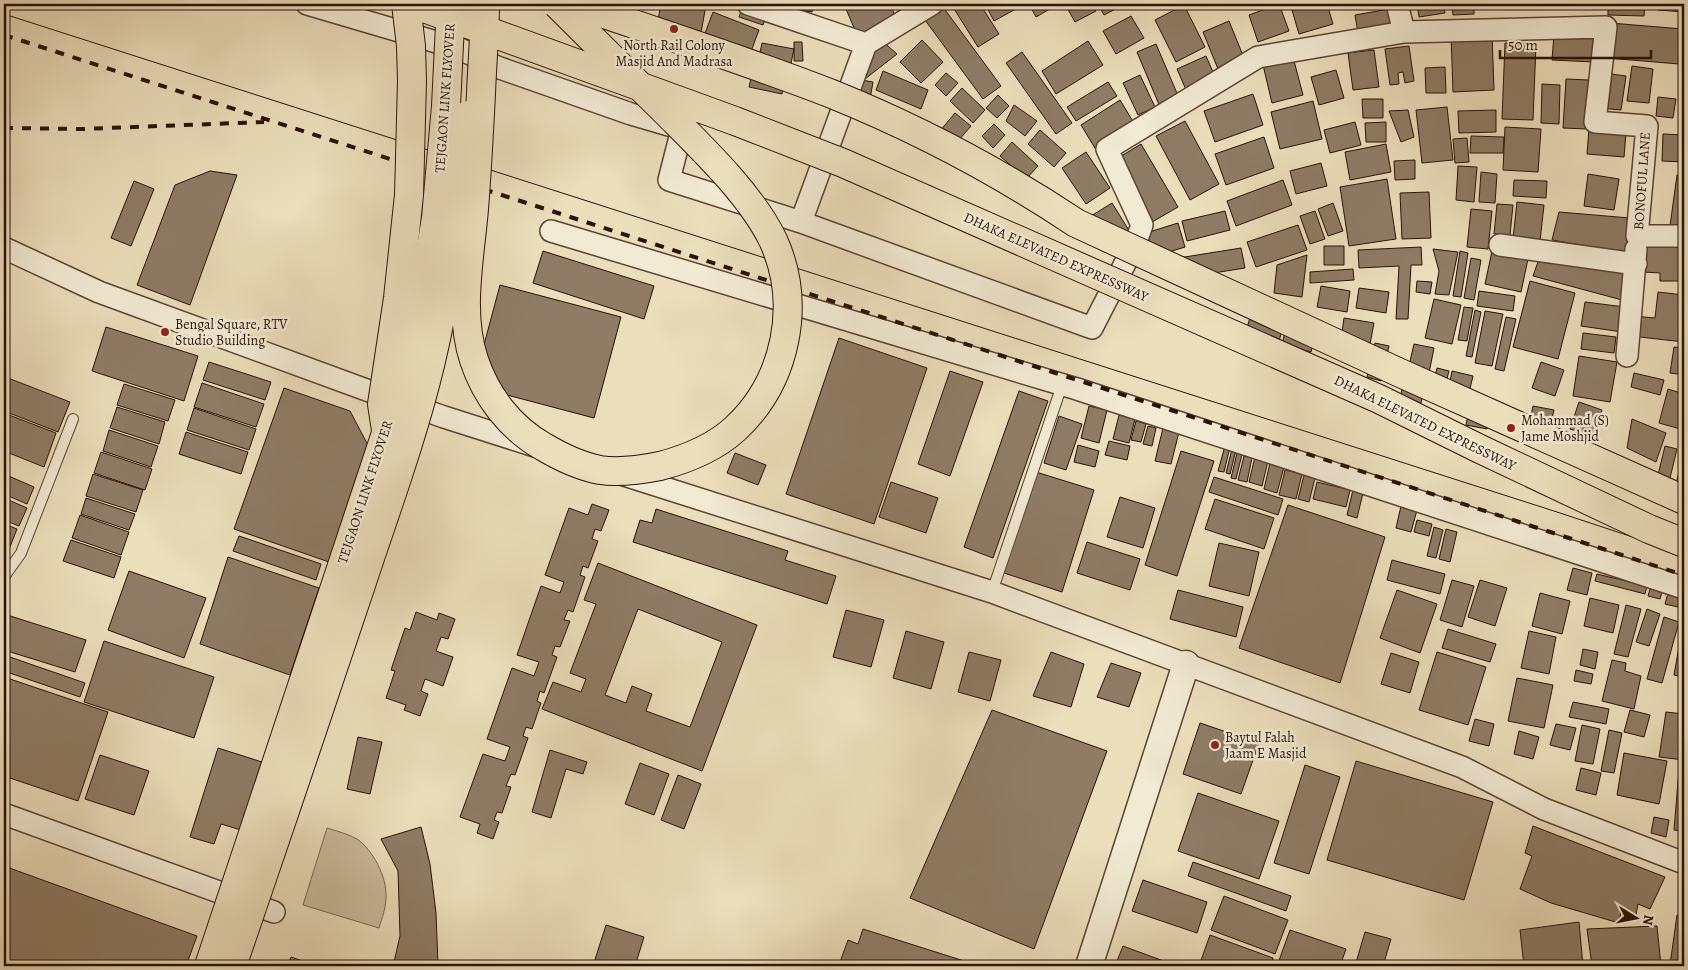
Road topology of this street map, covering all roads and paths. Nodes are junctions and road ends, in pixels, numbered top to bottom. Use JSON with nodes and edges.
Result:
{"nodes":[{"id":1,"x":307,"y":4,"type":"edge"},
{"id":2,"x":406,"y":4,"type":"edge"},
{"id":3,"x":413,"y":4,"type":"edge"},
{"id":4,"x":451,"y":4,"type":"edge"},
{"id":5,"x":462,"y":4,"type":"edge"},
{"id":6,"x":474,"y":4,"type":"edge"},
{"id":7,"x":485,"y":4,"type":"edge"},
{"id":8,"x":557,"y":4,"type":"edge"},
{"id":9,"x":576,"y":4,"type":"edge"},
{"id":10,"x":748,"y":4,"type":"edge"},
{"id":11,"x":932,"y":4,"type":"edge"},
{"id":12,"x":1397,"y":4,"type":"edge"},
{"id":13,"x":1404,"y":32,"type":"junction"},
{"id":14,"x":866,"y":44,"type":"junction"},
{"id":15,"x":460,"y":49,"type":"junction"},
{"id":16,"x":801,"y":222,"type":"junction"},
{"id":17,"x":551,"y":231,"type":"dead end"},
{"id":18,"x":1637,"y":236,"type":"junction"},
{"id":19,"x":1684,"y":236,"type":"edge"},
{"id":20,"x":1500,"y":245,"type":"dead end"},
{"id":21,"x":4,"y":248,"type":"edge"},
{"id":22,"x":1636,"y":264,"type":"junction"},
{"id":23,"x":1627,"y":356,"type":"dead end"},
{"id":24,"x":1062,"y":384,"type":"junction"},
{"id":25,"x":73,"y":419,"type":"dead end"},
{"id":26,"x":386,"y":430,"type":"junction"},
{"id":27,"x":1684,"y":500,"type":"edge"},
{"id":28,"x":1684,"y":543,"type":"edge"},
{"id":29,"x":4,"y":577,"type":"edge"},
{"id":30,"x":1684,"y":588,"type":"edge"},
{"id":31,"x":992,"y":592,"type":"junction"},
{"id":32,"x":1186,"y":664,"type":"junction"},
{"id":33,"x":4,"y":814,"type":"edge"},
{"id":34,"x":1684,"y":863,"type":"edge"},
{"id":35,"x":274,"y":912,"type":"dead end"},
{"id":36,"x":209,"y":966,"type":"edge"},
{"id":37,"x":232,"y":966,"type":"edge"},
{"id":38,"x":1089,"y":966,"type":"edge"}],
"edges":[{"from":1,"to":15,"type":"street"},
{"from":2,"to":26,"type":"main road","bridge":true},
{"from":3,"to":28,"type":"main road","name":"DHAKA ELEVATED EXPRESSWAY","bridge":true},
{"from":4,"to":26,"type":"main road","name":"TEJGAON LINK FLYOVER","bridge":true},
{"from":5,"to":15,"type":"street"},
{"from":6,"to":37,"type":"main road","name":"TEJGAON LINK FLYOVER","bridge":true},
{"from":7,"to":8,"type":"main road","bridge":true},
{"from":9,"to":27,"type":"main road","bridge":true},
{"from":10,"to":14,"type":"street"},
{"from":11,"to":14,"type":"street"},
{"from":12,"to":13,"type":"street"},
{"from":13,"to":16,"type":"street"},
{"from":13,"to":18,"type":"street","name":"BONOFUL LANE"},
{"from":14,"to":16,"type":"street"},
{"from":15,"to":16,"type":"street"},
{"from":17,"to":24,"type":"street"},
{"from":18,"to":19,"type":"street","name":"BONOFUL LANE"},
{"from":18,"to":22,"type":"street"},
{"from":20,"to":22,"type":"street"},
{"from":21,"to":31,"type":"street"},
{"from":22,"to":23,"type":"street"},
{"from":24,"to":30,"type":"street"},
{"from":24,"to":31,"type":"lane"},
{"from":25,"to":29,"type":"lane"},
{"from":26,"to":36,"type":"main road","name":"TEJGAON LINK FLYOVER","bridge":true},
{"from":31,"to":32,"type":"street"},
{"from":32,"to":34,"type":"street"},
{"from":32,"to":38,"type":"street"},
{"from":33,"to":35,"type":"street"}]}
